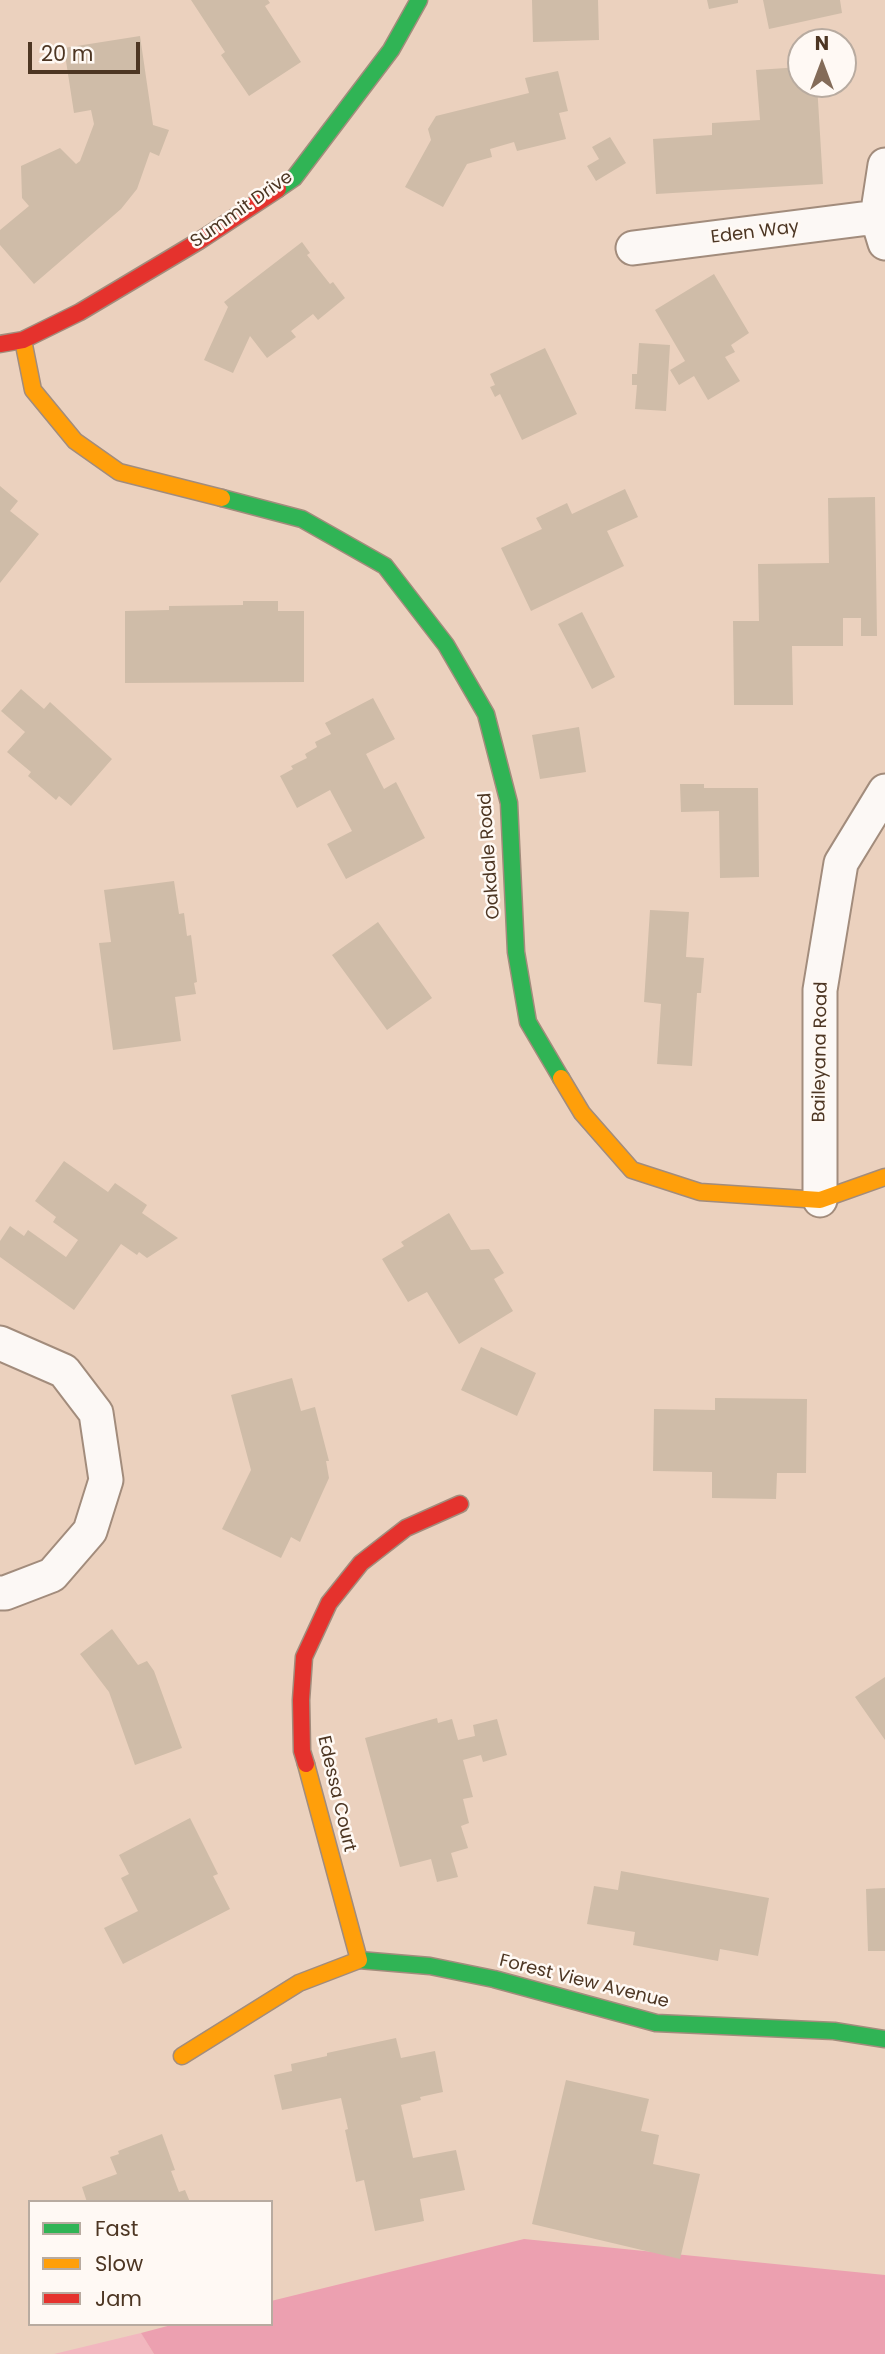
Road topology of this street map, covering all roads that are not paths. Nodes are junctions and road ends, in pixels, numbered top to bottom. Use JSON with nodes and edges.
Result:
{"nodes":[{"id":1,"x":419,"y":0,"type":"edge"},
{"id":2,"x":885,"y":165,"type":"edge"},
{"id":3,"x":881,"y":230,"type":"edge"},
{"id":4,"x":633,"y":248,"type":"dead end"},
{"id":5,"x":23,"y":340,"type":"junction"},
{"id":6,"x":0,"y":344,"type":"edge"},
{"id":7,"x":885,"y":791,"type":"edge"},
{"id":8,"x":885,"y":1177,"type":"edge"},
{"id":9,"x":820,"y":1200,"type":"junction"},
{"id":10,"x":0,"y":1343,"type":"edge"},
{"id":11,"x":460,"y":1504,"type":"dead end"},
{"id":12,"x":0,"y":1593,"type":"edge"},
{"id":13,"x":359,"y":1960,"type":"junction"},
{"id":14,"x":885,"y":2039,"type":"edge"},
{"id":15,"x":182,"y":2056,"type":"dead end"}],
"edges":[{"from":1,"to":5,"type":"street","name":"Summit Drive"},
{"from":2,"to":3,"type":"street"},
{"from":3,"to":4,"type":"street","name":"Eden Way"},
{"from":5,"to":6,"type":"street","name":"Summit Drive"},
{"from":5,"to":9,"type":"street","name":"Oakdale Road"},
{"from":7,"to":9,"type":"street","name":"Baileyana Road"},
{"from":8,"to":9,"type":"street","name":"Oakdale Road"},
{"from":10,"to":12,"type":"street"},
{"from":11,"to":13,"type":"street","name":"Edessa Court"},
{"from":13,"to":14,"type":"street","name":"Forest View Avenue"},
{"from":13,"to":15,"type":"street"}]}
